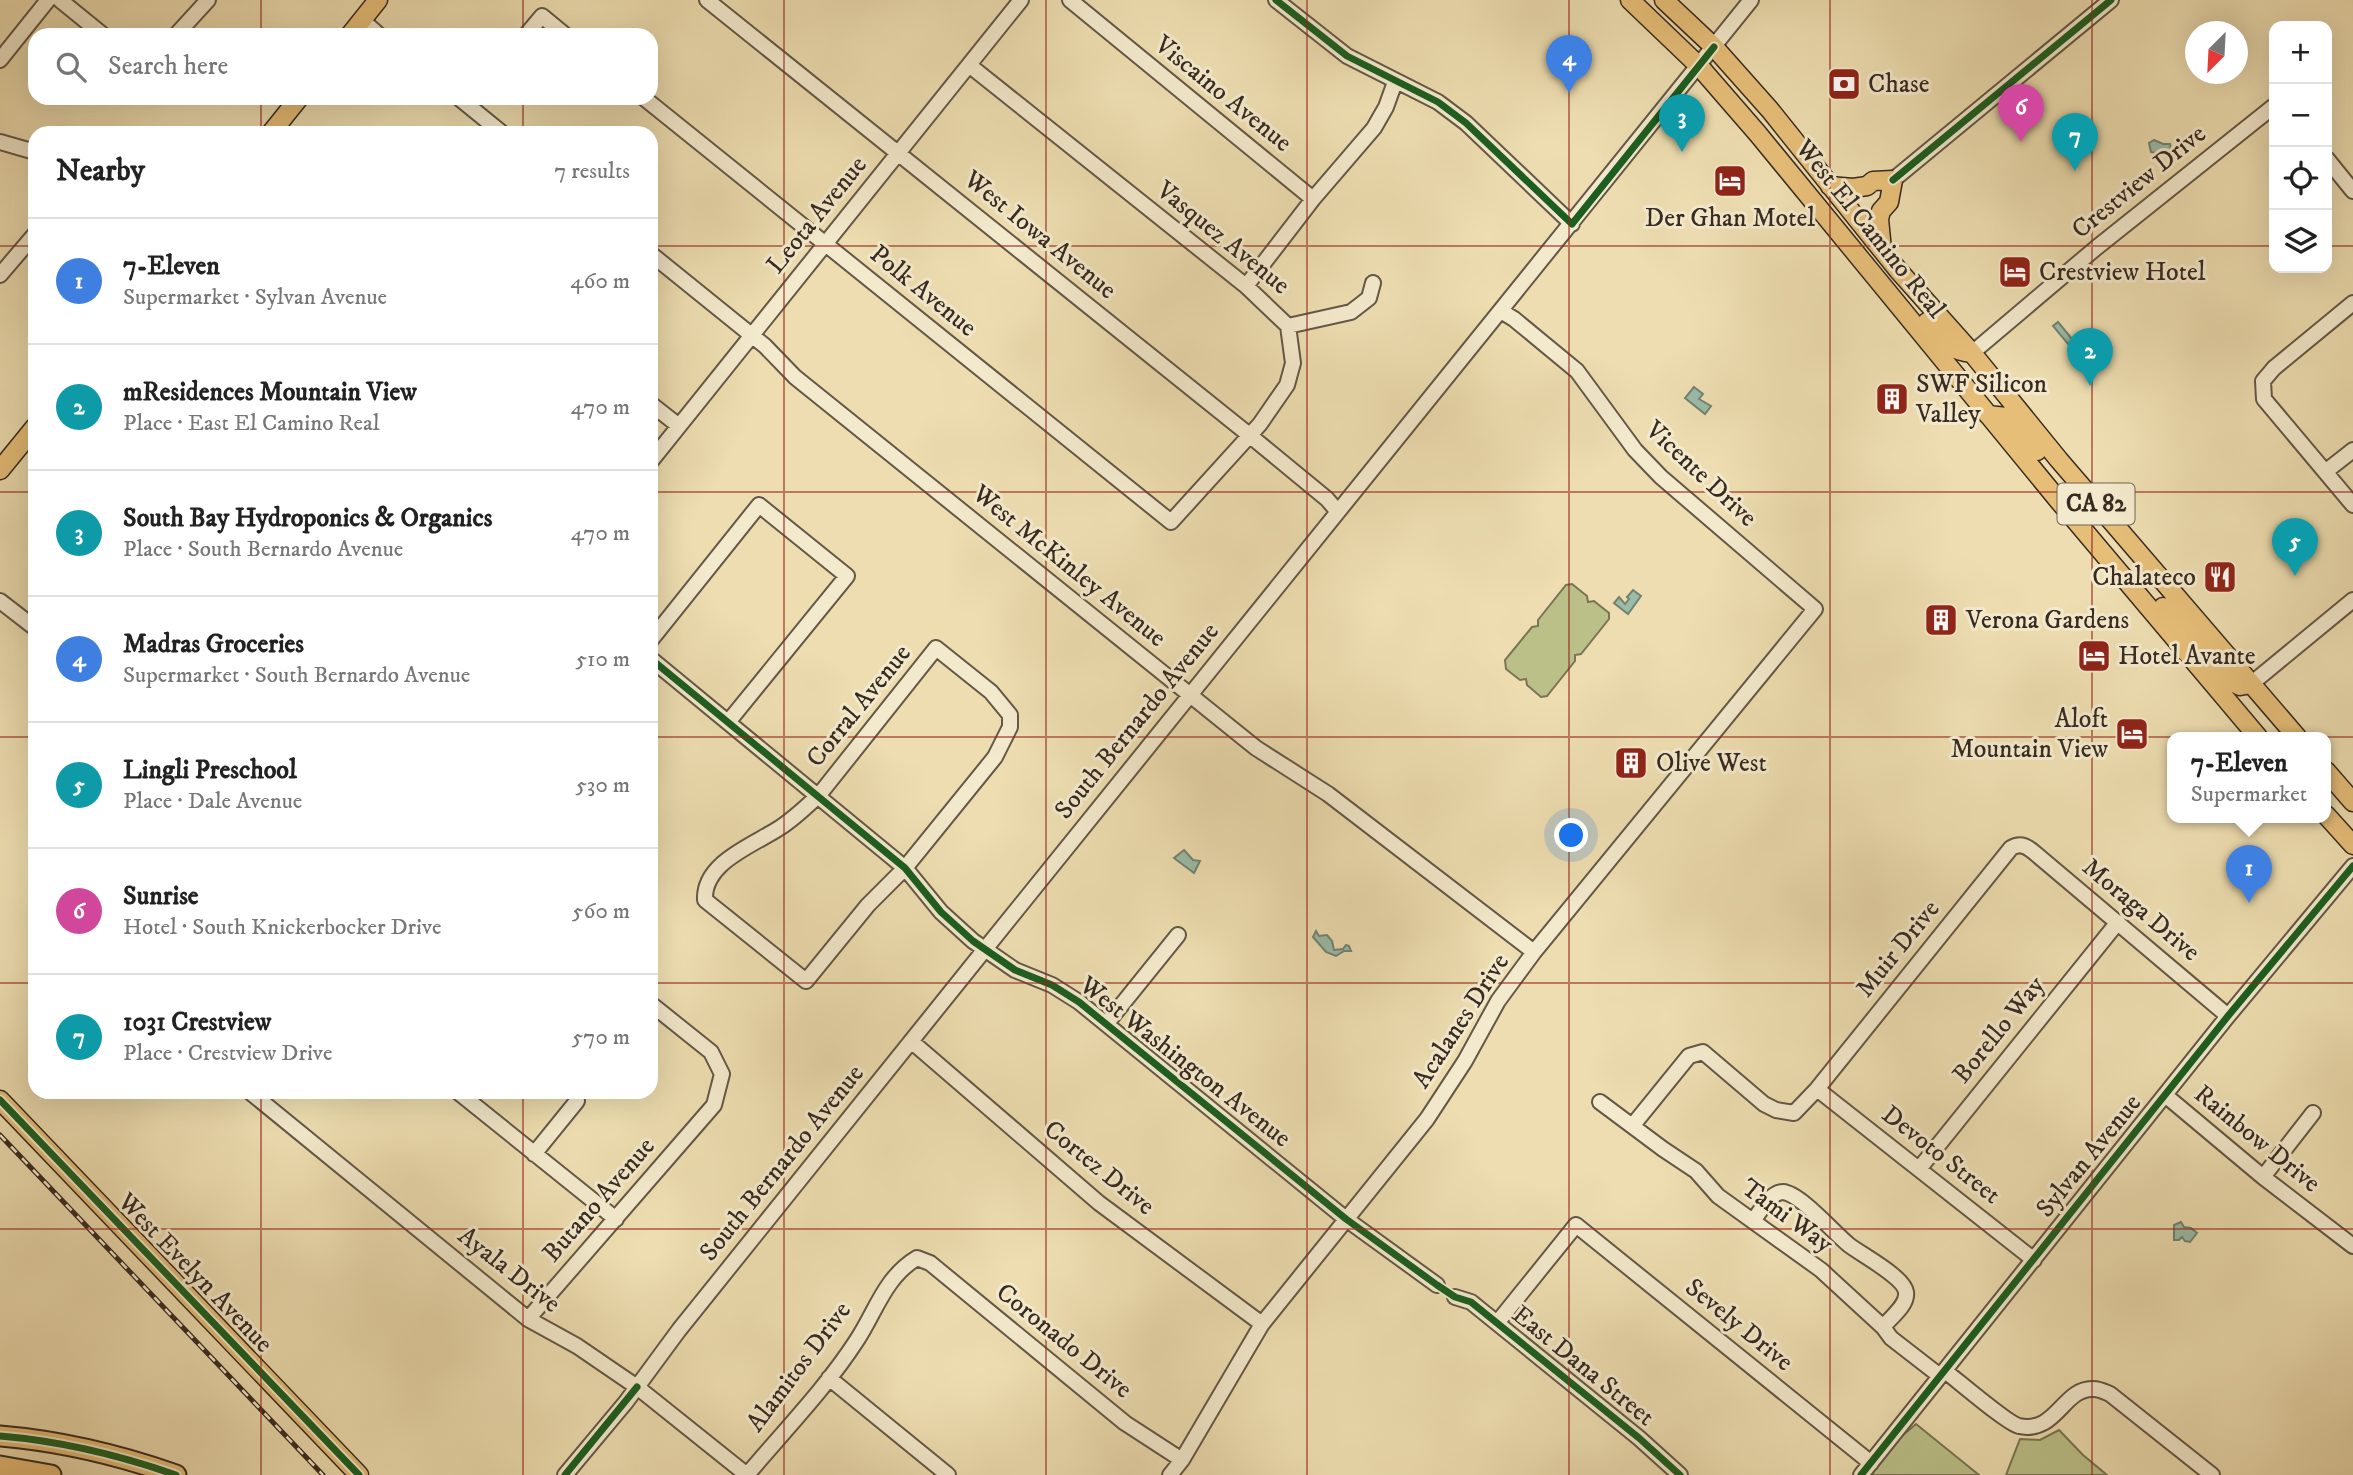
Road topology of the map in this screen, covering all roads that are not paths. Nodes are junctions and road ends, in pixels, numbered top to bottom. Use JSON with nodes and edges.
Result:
{"nodes":[{"id":1,"x":48,"y":0,"type":"edge"},
{"id":2,"x":60,"y":0,"type":"edge"},
{"id":3,"x":208,"y":0,"type":"edge"},
{"id":4,"x":378,"y":0,"type":"edge"},
{"id":5,"x":707,"y":0,"type":"edge"},
{"id":6,"x":1021,"y":0,"type":"edge"},
{"id":7,"x":1070,"y":0,"type":"edge"},
{"id":8,"x":1276,"y":0,"type":"edge"},
{"id":9,"x":1630,"y":0,"type":"edge"},
{"id":10,"x":1664,"y":0,"type":"edge"},
{"id":11,"x":1751,"y":0,"type":"edge"},
{"id":12,"x":2111,"y":0,"type":"edge"},
{"id":13,"x":362,"y":20,"type":"junction"},
{"id":14,"x":94,"y":28,"type":"edge"},
{"id":15,"x":182,"y":28,"type":"edge"},
{"id":16,"x":356,"y":28,"type":"edge"},
{"id":17,"x":371,"y":28,"type":"edge"},
{"id":18,"x":532,"y":28,"type":"edge"},
{"id":19,"x":557,"y":28,"type":"edge"},
{"id":20,"x":1714,"y":47,"type":"junction"},
{"id":21,"x":0,"y":60,"type":"edge"},
{"id":22,"x":969,"y":65,"type":"junction"},
{"id":23,"x":1699,"y":66,"type":"junction"},
{"id":24,"x":1395,"y":82,"type":"junction"},
{"id":25,"x":293,"y":105,"type":"edge"},
{"id":26,"x":471,"y":105,"type":"edge"},
{"id":27,"x":653,"y":105,"type":"edge"},
{"id":28,"x":2269,"y":110,"type":"edge"},
{"id":29,"x":277,"y":126,"type":"edge"},
{"id":30,"x":494,"y":126,"type":"edge"},
{"id":31,"x":0,"y":142,"type":"edge"},
{"id":32,"x":28,"y":150,"type":"edge"},
{"id":33,"x":898,"y":153,"type":"junction"},
{"id":34,"x":2332,"y":165,"type":"edge"},
{"id":35,"x":1893,"y":180,"type":"junction"},
{"id":36,"x":1830,"y":186,"type":"junction"},
{"id":37,"x":2353,"y":191,"type":"edge"},
{"id":38,"x":1313,"y":199,"type":"junction"},
{"id":39,"x":1572,"y":224,"type":"junction"},
{"id":40,"x":28,"y":242,"type":"edge"},
{"id":41,"x":826,"y":243,"type":"junction"},
{"id":42,"x":1882,"y":250,"type":"junction"},
{"id":43,"x":658,"y":260,"type":"edge"},
{"id":44,"x":1864,"y":263,"type":"junction"},
{"id":45,"x":0,"y":275,"type":"edge"},
{"id":46,"x":1373,"y":283,"type":"dead end"},
{"id":47,"x":1246,"y":286,"type":"junction"},
{"id":48,"x":2353,"y":303,"type":"edge"},
{"id":49,"x":1501,"y":311,"type":"junction"},
{"id":50,"x":1288,"y":326,"type":"junction"},
{"id":51,"x":752,"y":336,"type":"junction"},
{"id":52,"x":1972,"y":353,"type":"junction"},
{"id":53,"x":658,"y":410,"type":"edge"},
{"id":54,"x":1988,"y":415,"type":"junction"},
{"id":55,"x":679,"y":426,"type":"junction"},
{"id":56,"x":1248,"y":434,"type":"junction"},
{"id":57,"x":28,"y":436,"type":"edge"},
{"id":58,"x":2353,"y":450,"type":"edge"},
{"id":59,"x":658,"y":452,"type":"edge"},
{"id":60,"x":2059,"y":460,"type":"junction"},
{"id":61,"x":0,"y":470,"type":"edge"},
{"id":62,"x":2325,"y":472,"type":"junction"},
{"id":63,"x":2353,"y":505,"type":"edge"},
{"id":64,"x":1338,"y":512,"type":"junction"},
{"id":65,"x":1171,"y":523,"type":"joint"},
{"id":66,"x":2124,"y":578,"type":"junction"},
{"id":67,"x":2353,"y":600,"type":"edge"},
{"id":68,"x":0,"y":601,"type":"edge"},
{"id":69,"x":1815,"y":609,"type":"joint"},
{"id":70,"x":28,"y":621,"type":"edge"},
{"id":71,"x":658,"y":631,"type":"edge"},
{"id":72,"x":658,"y":665,"type":"edge"},
{"id":73,"x":2251,"y":684,"type":"junction"},
{"id":74,"x":1190,"y":695,"type":"junction"},
{"id":75,"x":729,"y":721,"type":"junction"},
{"id":76,"x":2254,"y":732,"type":"edge"},
{"id":77,"x":2293,"y":732,"type":"edge"},
{"id":78,"x":2331,"y":777,"type":"edge"},
{"id":79,"x":819,"y":795,"type":"junction"},
{"id":80,"x":2353,"y":802,"type":"edge"},
{"id":81,"x":2331,"y":821,"type":"edge"},
{"id":82,"x":2021,"y":845,"type":"joint"},
{"id":83,"x":2353,"y":845,"type":"edge"},
{"id":84,"x":2353,"y":866,"type":"edge"},
{"id":85,"x":905,"y":867,"type":"junction"},
{"id":86,"x":2118,"y":922,"type":"junction"},
{"id":87,"x":1178,"y":935,"type":"dead end"},
{"id":88,"x":985,"y":949,"type":"junction"},
{"id":89,"x":1534,"y":952,"type":"junction"},
{"id":90,"x":658,"y":1010,"type":"edge"},
{"id":91,"x":2228,"y":1016,"type":"junction"},
{"id":92,"x":1107,"y":1023,"type":"junction"},
{"id":93,"x":911,"y":1041,"type":"junction"},
{"id":94,"x":1817,"y":1089,"type":"junction"},
{"id":95,"x":2165,"y":1095,"type":"junction"},
{"id":96,"x":259,"y":1099,"type":"edge"},
{"id":97,"x":467,"y":1099,"type":"edge"},
{"id":98,"x":0,"y":1100,"type":"edge"},
{"id":99,"x":576,"y":1101,"type":"dead end"},
{"id":100,"x":1600,"y":1102,"type":"dead end"},
{"id":101,"x":2313,"y":1113,"type":"dead end"},
{"id":102,"x":1633,"y":1125,"type":"junction"},
{"id":103,"x":534,"y":1154,"type":"junction"},
{"id":104,"x":1919,"y":1168,"type":"junction"},
{"id":105,"x":2263,"y":1177,"type":"junction"},
{"id":106,"x":616,"y":1219,"type":"junction"},
{"id":107,"x":1346,"y":1219,"type":"junction"},
{"id":108,"x":1754,"y":1221,"type":"junction"},
{"id":109,"x":2353,"y":1246,"type":"edge"},
{"id":110,"x":917,"y":1258,"type":"joint"},
{"id":111,"x":2034,"y":1260,"type":"junction"},
{"id":112,"x":1437,"y":1285,"type":"dead end"},
{"id":113,"x":1455,"y":1297,"type":"dead end"},
{"id":114,"x":528,"y":1319,"type":"junction"},
{"id":115,"x":1497,"y":1323,"type":"junction"},
{"id":116,"x":1262,"y":1324,"type":"junction"},
{"id":117,"x":1883,"y":1327,"type":"junction"},
{"id":118,"x":1942,"y":1373,"type":"junction"},
{"id":119,"x":829,"y":1378,"type":"junction"},
{"id":120,"x":637,"y":1387,"type":"junction"},
{"id":121,"x":0,"y":1436,"type":"edge"},
{"id":122,"x":1182,"y":1460,"type":"junction"},
{"id":123,"x":1871,"y":1463,"type":"junction"},
{"id":124,"x":0,"y":1466,"type":"edge"},
{"id":125,"x":51,"y":1475,"type":"edge"},
{"id":126,"x":176,"y":1475,"type":"edge"},
{"id":127,"x":359,"y":1475,"type":"edge"},
{"id":128,"x":565,"y":1475,"type":"edge"},
{"id":129,"x":747,"y":1475,"type":"edge"},
{"id":130,"x":948,"y":1475,"type":"edge"},
{"id":131,"x":1170,"y":1475,"type":"edge"},
{"id":132,"x":1680,"y":1475,"type":"edge"},
{"id":133,"x":1861,"y":1475,"type":"edge"},
{"id":134,"x":2211,"y":1475,"type":"edge"}],
"edges":[{"from":1,"to":21,"type":"street"},
{"from":2,"to":14,"type":"street"},
{"from":3,"to":15,"type":"street"},
{"from":4,"to":13,"type":"main road"},
{"from":5,"to":33,"type":"street","name":"West Iowa Avenue"},
{"from":6,"to":22,"type":"street","name":"Leota Avenue"},
{"from":7,"to":38,"type":"street","name":"Viscaino Avenue"},
{"from":8,"to":24,"type":"street"},
{"from":9,"to":23,"type":"main road","name":"West El Camino Real","number":"CA 82"},
{"from":10,"to":20,"type":"main road","name":"West El Camino Real","number":"CA 82"},
{"from":11,"to":20,"type":"street","name":"South Bernardo Avenue"},
{"from":12,"to":35,"type":"street"},
{"from":13,"to":16,"type":"main road"},
{"from":13,"to":17,"type":"street"},
{"from":18,"to":19,"type":"street"},
{"from":20,"to":23,"type":"street","name":"South Bernardo Avenue"},
{"from":20,"to":36,"type":"main road","name":"West El Camino Real","number":"CA 82"},
{"from":22,"to":33,"type":"street","name":"Leota Avenue"},
{"from":22,"to":47,"type":"street","name":"Vasquez Avenue"},
{"from":23,"to":39,"type":"street","name":"South Bernardo Avenue"},
{"from":23,"to":44,"type":"main road","name":"West El Camino Real","number":"CA 82"},
{"from":24,"to":38,"type":"street"},
{"from":24,"to":39,"type":"street"},
{"from":25,"to":29,"type":"main road"},
{"from":26,"to":30,"type":"street"},
{"from":27,"to":41,"type":"street","name":"Polk Avenue"},
{"from":28,"to":52,"type":"street","name":"Crestview Drive"},
{"from":31,"to":32,"type":"street"},
{"from":33,"to":41,"type":"street","name":"Leota Avenue"},
{"from":33,"to":56,"type":"street","name":"West Iowa Avenue"},
{"from":34,"to":37,"type":"street"},
{"from":35,"to":36,"type":"main road"},
{"from":35,"to":42,"type":"main road"},
{"from":36,"to":42,"type":"main road","name":"West El Camino Real","number":"CA 82"},
{"from":38,"to":47,"type":"street"},
{"from":39,"to":49,"type":"street","name":"South Bernardo Avenue"},
{"from":40,"to":45,"type":"street"},
{"from":41,"to":51,"type":"street","name":"Leota Avenue"},
{"from":41,"to":65,"type":"street","name":"Polk Avenue"},
{"from":42,"to":52,"type":"main road","name":"West El Camino Real","number":"CA 82"},
{"from":43,"to":51,"type":"street","name":"West McKinley Avenue"},
{"from":44,"to":52,"type":"main road"},
{"from":44,"to":54,"type":"main road","name":"West El Camino Real","number":"CA 82"},
{"from":46,"to":50,"type":"street"},
{"from":47,"to":50,"type":"street","name":"Vasquez Avenue"},
{"from":48,"to":62,"type":"street"},
{"from":49,"to":64,"type":"street","name":"South Bernardo Avenue"},
{"from":49,"to":69,"type":"street","name":"Vicente Drive"},
{"from":50,"to":56,"type":"street","name":"Vasquez Avenue"},
{"from":51,"to":55,"type":"street","name":"Leota Avenue"},
{"from":51,"to":74,"type":"street","name":"West McKinley Avenue"},
{"from":52,"to":60,"type":"main road","number":"CA 82"},
{"from":53,"to":55,"type":"street"},
{"from":54,"to":60,"type":"main road"},
{"from":54,"to":66,"type":"main road","name":"West El Camino Real","number":"CA 82"},
{"from":55,"to":59,"type":"street","name":"Leota Avenue"},
{"from":56,"to":64,"type":"street","name":"West Iowa Avenue"},
{"from":56,"to":65,"type":"street","name":"Vasquez Avenue"},
{"from":57,"to":61,"type":"main road"},
{"from":58,"to":62,"type":"street"},
{"from":60,"to":73,"type":"main road","number":"CA 82"},
{"from":62,"to":63,"type":"street"},
{"from":64,"to":74,"type":"street","name":"South Bernardo Avenue"},
{"from":66,"to":73,"type":"main road"},
{"from":66,"to":76,"type":"main road","number":"CA 82"},
{"from":67,"to":73,"type":"street"},
{"from":68,"to":70,"type":"street"},
{"from":69,"to":89,"type":"street","name":"Acalanes Drive"},
{"from":71,"to":75,"type":"street"},
{"from":72,"to":75,"type":"street","name":"West Washington Avenue"},
{"from":73,"to":77,"type":"main road","number":"CA 82"},
{"from":74,"to":88,"type":"street","name":"South Bernardo Avenue"},
{"from":74,"to":89,"type":"street","name":"West McKinley Avenue"},
{"from":75,"to":79,"type":"street","name":"West Washington Avenue"},
{"from":78,"to":80,"type":"main road"},
{"from":79,"to":85,"type":"street","name":"West Washington Avenue"},
{"from":79,"to":85,"type":"street","name":"Corral Avenue"},
{"from":79,"to":85,"type":"street","name":"Corral Avenue"},
{"from":81,"to":83,"type":"main road"},
{"from":82,"to":86,"type":"street","name":"Moraga Drive"},
{"from":82,"to":94,"type":"street","name":"Muir Drive"},
{"from":84,"to":91,"type":"street","name":"Sylvan Avenue"},
{"from":85,"to":88,"type":"street","name":"West Washington Avenue"},
{"from":86,"to":91,"type":"street","name":"Moraga Drive"},
{"from":86,"to":104,"type":"street","name":"Borello Way"},
{"from":87,"to":92,"type":"street"},
{"from":88,"to":92,"type":"street","name":"West Washington Avenue"},
{"from":88,"to":93,"type":"street","name":"South Bernardo Avenue"},
{"from":89,"to":107,"type":"street","name":"Acalanes Drive"},
{"from":90,"to":106,"type":"street","name":"Butano Avenue"},
{"from":91,"to":95,"type":"street","name":"Sylvan Avenue"},
{"from":92,"to":107,"type":"street","name":"West Washington Avenue"},
{"from":93,"to":116,"type":"street","name":"Cortez Drive"},
{"from":93,"to":120,"type":"street","name":"South Bernardo Avenue"},
{"from":94,"to":102,"type":"street","name":"Muir Drive"},
{"from":94,"to":104,"type":"street","name":"Devoto Street"},
{"from":95,"to":105,"type":"street","name":"Rainbow Drive"},
{"from":95,"to":111,"type":"street","name":"Sylvan Avenue"},
{"from":96,"to":114,"type":"street","name":"Ayala Drive"},
{"from":97,"to":103,"type":"street"},
{"from":98,"to":127,"type":"main road","name":"West Evelyn Avenue"},
{"from":99,"to":103,"type":"street"},
{"from":100,"to":102,"type":"street","name":"Tami Way"},
{"from":101,"to":105,"type":"street"},
{"from":102,"to":108,"type":"street","name":"Tami Way"},
{"from":103,"to":106,"type":"street"},
{"from":104,"to":111,"type":"street","name":"Devoto Street"},
{"from":105,"to":109,"type":"street","name":"Rainbow Drive"},
{"from":106,"to":114,"type":"street","name":"Butano Avenue"},
{"from":107,"to":112,"type":"street","name":"West Washington Avenue"},
{"from":107,"to":116,"type":"street","name":"Acalanes Drive"},
{"from":108,"to":117,"type":"street","name":"Tami Way"},
{"from":108,"to":117,"type":"street"},
{"from":110,"to":119,"type":"street","name":"Alamitos Drive"},
{"from":110,"to":122,"type":"street","name":"Coronado Drive"},
{"from":111,"to":118,"type":"street","name":"Sylvan Avenue"},
{"from":113,"to":115,"type":"street","name":"East Dana Street"},
{"from":114,"to":120,"type":"street","name":"Ayala Drive"},
{"from":115,"to":123,"type":"street","name":"Sevely Drive"},
{"from":115,"to":132,"type":"street","name":"East Dana Street"},
{"from":116,"to":122,"type":"street","name":"Acalanes Drive"},
{"from":117,"to":118,"type":"street","name":"Tami Way"},
{"from":118,"to":123,"type":"street","name":"Sylvan Avenue"},
{"from":118,"to":134,"type":"street","name":"Tami Way"},
{"from":119,"to":129,"type":"street","name":"Alamitos Drive"},
{"from":119,"to":130,"type":"street"},
{"from":120,"to":128,"type":"street","name":"South Bernardo Avenue"},
{"from":120,"to":129,"type":"street","name":"Ayala Drive"},
{"from":121,"to":126,"type":"highway"},
{"from":122,"to":131,"type":"street","name":"Acalanes Drive"},
{"from":123,"to":133,"type":"street","name":"Sylvan Avenue"},
{"from":124,"to":125,"type":"highway"}]}
